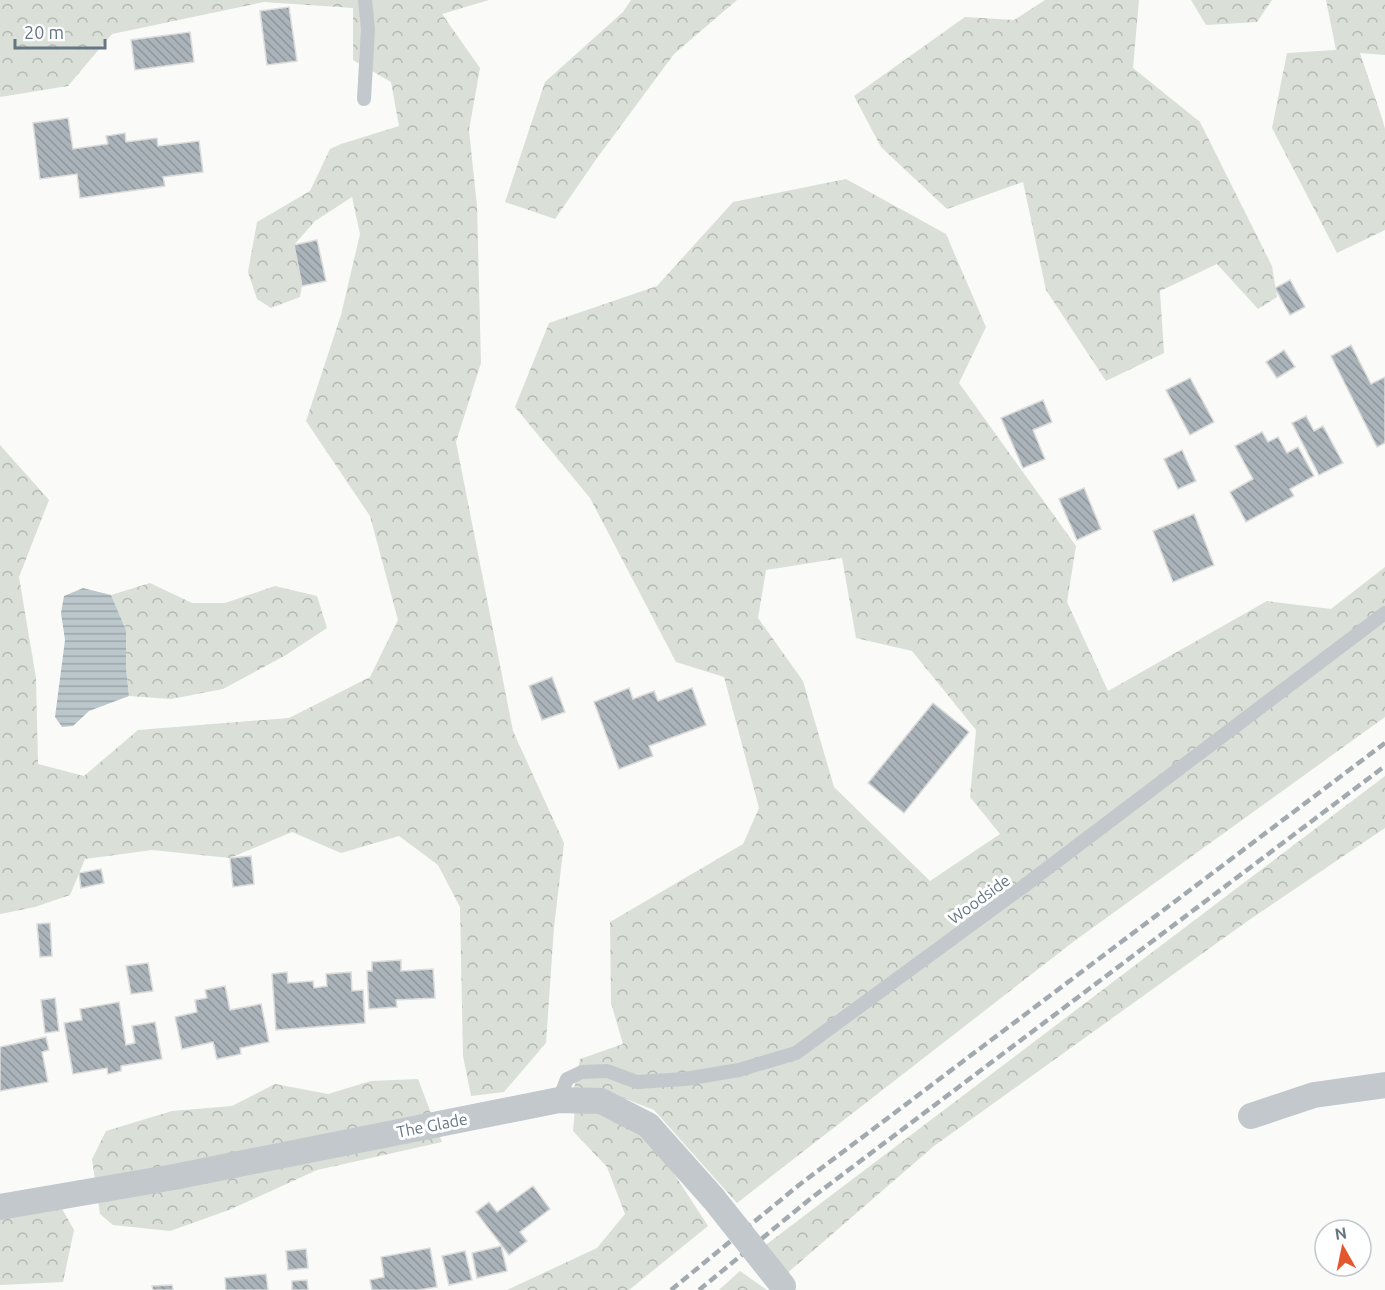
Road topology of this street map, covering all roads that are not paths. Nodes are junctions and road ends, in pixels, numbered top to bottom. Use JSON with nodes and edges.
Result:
{"nodes":[{"id":1,"x":365,"y":0,"type":"edge"},
{"id":2,"x":364,"y":99,"type":"dead end"},
{"id":3,"x":1385,"y":613,"type":"edge"},
{"id":4,"x":1385,"y":1085,"type":"edge"},
{"id":5,"x":559,"y":1100,"type":"junction"},
{"id":6,"x":1251,"y":1116,"type":"dead end"},
{"id":7,"x":0,"y":1207,"type":"edge"},
{"id":8,"x":784,"y":1288,"type":"edge"}],
"edges":[{"from":1,"to":2,"type":"lane"},
{"from":3,"to":5,"type":"lane","name":"Woodside"},
{"from":4,"to":6,"type":"street"},
{"from":5,"to":7,"type":"street","name":"The Glade"},
{"from":5,"to":8,"type":"street","name":"The Glade","bridge":true}]}
